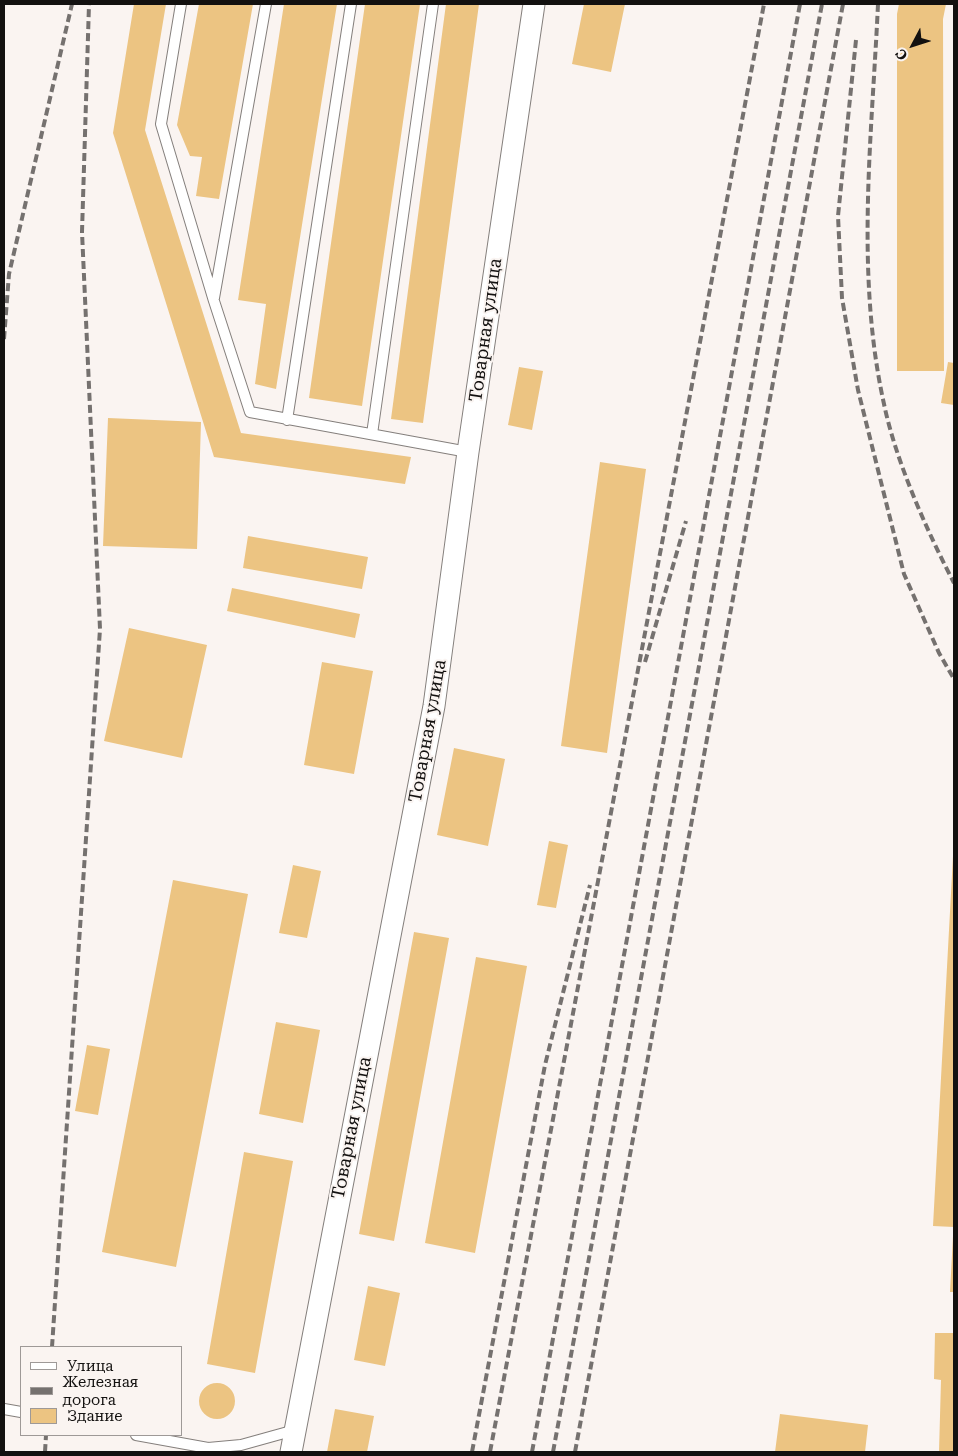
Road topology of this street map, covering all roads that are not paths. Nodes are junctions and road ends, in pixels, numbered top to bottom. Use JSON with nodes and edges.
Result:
{"nodes":[{"id":1,"x":181,"y":4,"type":"edge"},
{"id":2,"x":266,"y":4,"type":"edge"},
{"id":3,"x":351,"y":4,"type":"edge"},
{"id":4,"x":433,"y":4,"type":"edge"},
{"id":5,"x":534,"y":4,"type":"edge"},
{"id":6,"x":214,"y":301,"type":"junction"},
{"id":7,"x":287,"y":420,"type":"junction"},
{"id":8,"x":372,"y":434,"type":"junction"},
{"id":9,"x":468,"y":452,"type":"junction"},
{"id":10,"x":4,"y":1409,"type":"edge"},
{"id":11,"x":20,"y":1412,"type":"edge"},
{"id":12,"x":295,"y":1430,"type":"junction"},
{"id":13,"x":142,"y":1436,"type":"edge"},
{"id":14,"x":291,"y":1452,"type":"edge"}],
"edges":[{"from":1,"to":6,"type":"lane"},
{"from":2,"to":6,"type":"lane"},
{"from":3,"to":7,"type":"lane"},
{"from":4,"to":8,"type":"lane"},
{"from":5,"to":9,"type":"street","name":"Товарная улица"},
{"from":6,"to":7,"type":"lane"},
{"from":7,"to":8,"type":"lane"},
{"from":8,"to":9,"type":"lane"},
{"from":9,"to":12,"type":"street","name":"Товарная улица"},
{"from":10,"to":11,"type":"lane"},
{"from":12,"to":13,"type":"lane"},
{"from":12,"to":14,"type":"street","name":"Товарная улица"}]}
